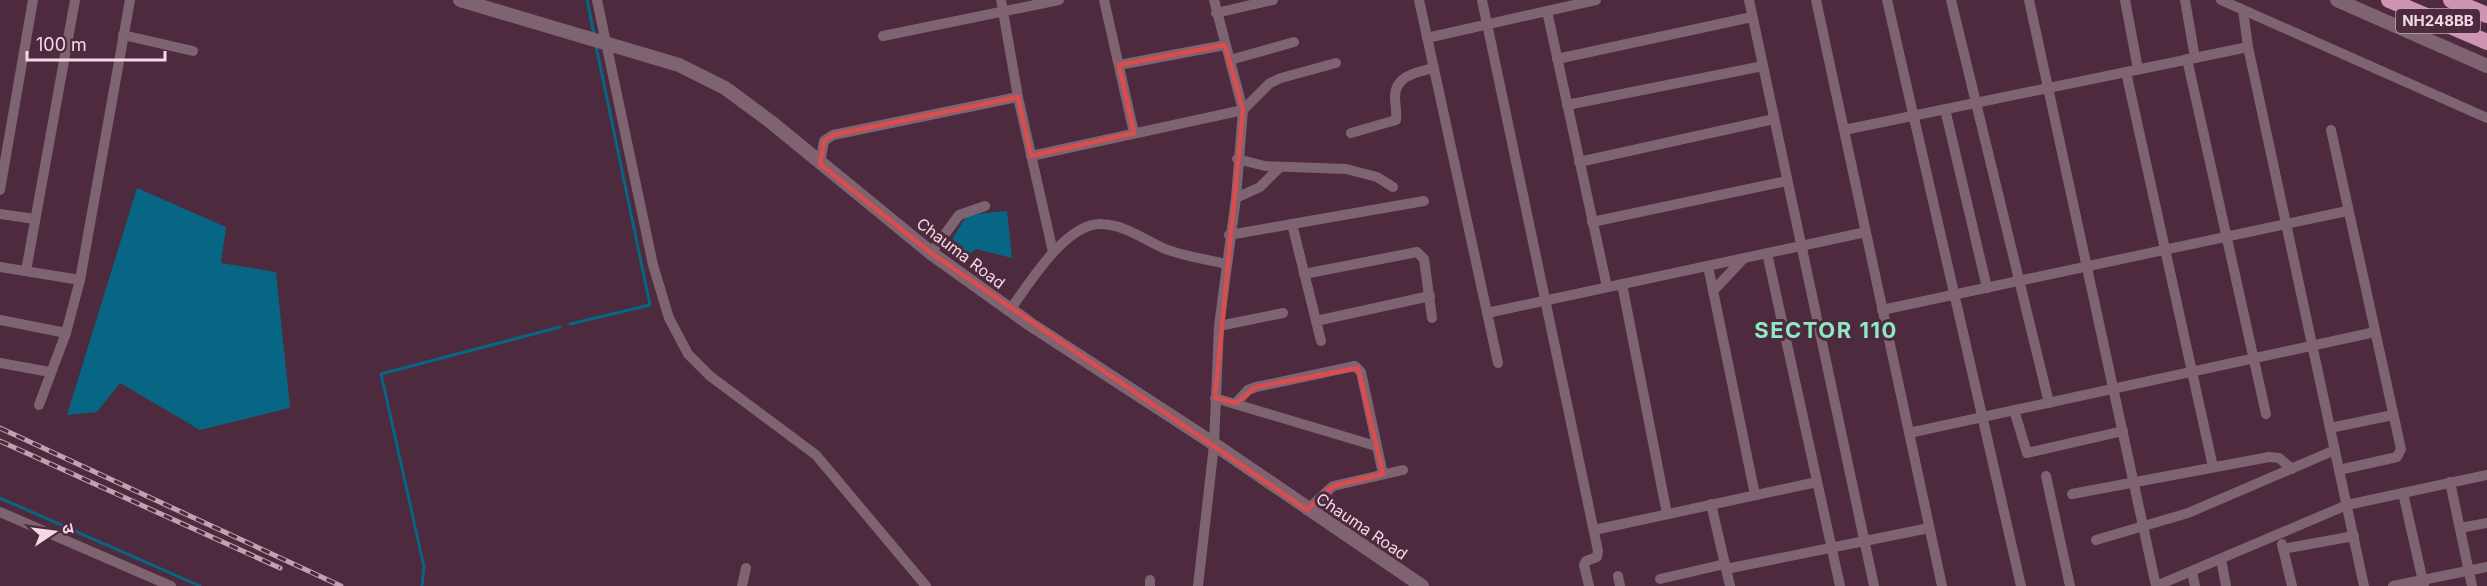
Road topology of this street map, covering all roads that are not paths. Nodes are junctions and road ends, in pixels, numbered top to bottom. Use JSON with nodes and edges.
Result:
{"nodes":[{"id":1,"x":33,"y":0,"type":"edge"},
{"id":2,"x":75,"y":0,"type":"edge"},
{"id":3,"x":130,"y":0,"type":"edge"},
{"id":4,"x":460,"y":0,"type":"edge"},
{"id":5,"x":597,"y":0,"type":"edge"},
{"id":6,"x":1001,"y":0,"type":"edge"},
{"id":7,"x":1059,"y":0,"type":"edge"},
{"id":8,"x":1104,"y":0,"type":"edge"},
{"id":9,"x":1214,"y":0,"type":"edge"},
{"id":10,"x":1273,"y":0,"type":"edge"},
{"id":11,"x":1419,"y":0,"type":"edge"},
{"id":12,"x":1482,"y":0,"type":"edge"},
{"id":13,"x":1596,"y":0,"type":"edge"},
{"id":14,"x":1749,"y":0,"type":"edge"},
{"id":15,"x":1816,"y":0,"type":"edge"},
{"id":16,"x":1887,"y":0,"type":"edge"},
{"id":17,"x":1951,"y":0,"type":"edge"},
{"id":18,"x":2029,"y":0,"type":"edge"},
{"id":19,"x":2125,"y":0,"type":"edge"},
{"id":20,"x":2186,"y":0,"type":"edge"},
{"id":21,"x":2220,"y":0,"type":"edge"},
{"id":22,"x":2337,"y":0,"type":"edge"},
{"id":23,"x":2389,"y":0,"type":"edge"},
{"id":24,"x":2451,"y":0,"type":"edge"},
{"id":25,"x":2243,"y":10,"type":"junction"},
{"id":26,"x":1546,"y":11,"type":"junction"},
{"id":27,"x":1004,"y":13,"type":"junction"},
{"id":28,"x":1216,"y":13,"type":"junction"},
{"id":29,"x":2487,"y":15,"type":"edge"},
{"id":30,"x":1752,"y":17,"type":"junction"},
{"id":31,"x":1487,"y":24,"type":"junction"},
{"id":32,"x":123,"y":35,"type":"junction"},
{"id":33,"x":883,"y":36,"type":"dead end"},
{"id":34,"x":1427,"y":38,"type":"junction"},
{"id":35,"x":1294,"y":42,"type":"dead end"},
{"id":36,"x":2487,"y":42,"type":"edge"},
{"id":37,"x":599,"y":43,"type":"junction"},
{"id":38,"x":1225,"y":45,"type":"junction"},
{"id":39,"x":2248,"y":46,"type":"junction"},
{"id":40,"x":194,"y":51,"type":"dead end"},
{"id":41,"x":2191,"y":58,"type":"junction"},
{"id":42,"x":1557,"y":59,"type":"junction"},
{"id":43,"x":1230,"y":60,"type":"junction"},
{"id":44,"x":1336,"y":63,"type":"dead end"},
{"id":45,"x":1119,"y":65,"type":"junction"},
{"id":46,"x":1763,"y":66,"type":"junction"},
{"id":47,"x":2487,"y":66,"type":"edge"},
{"id":48,"x":1434,"y":68,"type":"junction"},
{"id":49,"x":2132,"y":71,"type":"junction"},
{"id":50,"x":2048,"y":88,"type":"junction"},
{"id":51,"x":1018,"y":97,"type":"junction"},
{"id":52,"x":1976,"y":103,"type":"junction"},
{"id":53,"x":1567,"y":105,"type":"junction"},
{"id":54,"x":1945,"y":109,"type":"junction"},
{"id":55,"x":1243,"y":110,"type":"junction"},
{"id":56,"x":1914,"y":116,"type":"junction"},
{"id":57,"x":2487,"y":118,"type":"edge"},
{"id":58,"x":1774,"y":119,"type":"junction"},
{"id":59,"x":1844,"y":130,"type":"junction"},
{"id":60,"x":2331,"y":130,"type":"dead end"},
{"id":61,"x":1351,"y":133,"type":"dead end"},
{"id":62,"x":1134,"y":134,"type":"junction"},
{"id":63,"x":1030,"y":156,"type":"junction"},
{"id":64,"x":1238,"y":159,"type":"junction"},
{"id":65,"x":1579,"y":162,"type":"junction"},
{"id":66,"x":820,"y":164,"type":"junction"},
{"id":67,"x":1280,"y":167,"type":"junction"},
{"id":68,"x":1787,"y":181,"type":"junction"},
{"id":69,"x":1393,"y":187,"type":"dead end"},
{"id":70,"x":0,"y":190,"type":"edge"},
{"id":71,"x":1236,"y":198,"type":"junction"},
{"id":72,"x":1424,"y":201,"type":"dead end"},
{"id":73,"x":985,"y":206,"type":"dead end"},
{"id":74,"x":2347,"y":211,"type":"junction"},
{"id":75,"x":0,"y":214,"type":"edge"},
{"id":76,"x":35,"y":219,"type":"junction"},
{"id":77,"x":1592,"y":222,"type":"junction"},
{"id":78,"x":1292,"y":224,"type":"junction"},
{"id":79,"x":2286,"y":224,"type":"junction"},
{"id":80,"x":1866,"y":232,"type":"junction"},
{"id":81,"x":1229,"y":235,"type":"junction"},
{"id":82,"x":2226,"y":237,"type":"junction"},
{"id":83,"x":1801,"y":246,"type":"junction"},
{"id":84,"x":2165,"y":250,"type":"junction"},
{"id":85,"x":1053,"y":252,"type":"junction"},
{"id":86,"x":931,"y":253,"type":"junction"},
{"id":87,"x":1767,"y":253,"type":"junction"},
{"id":88,"x":1744,"y":258,"type":"junction"},
{"id":89,"x":1226,"y":264,"type":"junction"},
{"id":90,"x":1707,"y":266,"type":"junction"},
{"id":91,"x":0,"y":267,"type":"edge"},
{"id":92,"x":2087,"y":267,"type":"junction"},
{"id":93,"x":27,"y":271,"type":"junction"},
{"id":94,"x":1304,"y":274,"type":"junction"},
{"id":95,"x":80,"y":280,"type":"junction"},
{"id":96,"x":2020,"y":281,"type":"junction"},
{"id":97,"x":1622,"y":284,"type":"junction"},
{"id":98,"x":1607,"y":287,"type":"junction"},
{"id":99,"x":1987,"y":288,"type":"junction"},
{"id":100,"x":1713,"y":291,"type":"junction"},
{"id":101,"x":1955,"y":295,"type":"junction"},
{"id":102,"x":1430,"y":296,"type":"junction"},
{"id":103,"x":1545,"y":301,"type":"junction"},
{"id":104,"x":1010,"y":310,"type":"junction"},
{"id":105,"x":1882,"y":310,"type":"junction"},
{"id":106,"x":1283,"y":313,"type":"dead end"},
{"id":107,"x":1487,"y":313,"type":"junction"},
{"id":108,"x":1432,"y":318,"type":"dead end"},
{"id":109,"x":0,"y":320,"type":"edge"},
{"id":110,"x":1316,"y":321,"type":"junction"},
{"id":111,"x":1219,"y":326,"type":"junction"},
{"id":112,"x":2375,"y":332,"type":"junction"},
{"id":113,"x":66,"y":333,"type":"junction"},
{"id":114,"x":1321,"y":341,"type":"dead end"},
{"id":115,"x":2312,"y":345,"type":"junction"},
{"id":116,"x":2253,"y":358,"type":"junction"},
{"id":117,"x":0,"y":363,"type":"edge"},
{"id":118,"x":1498,"y":363,"type":"dead end"},
{"id":119,"x":2192,"y":371,"type":"junction"},
{"id":120,"x":51,"y":372,"type":"junction"},
{"id":121,"x":2114,"y":389,"type":"junction"},
{"id":122,"x":1215,"y":398,"type":"junction"},
{"id":123,"x":1236,"y":403,"type":"junction"},
{"id":124,"x":2049,"y":403,"type":"junction"},
{"id":125,"x":39,"y":405,"type":"dead end"},
{"id":126,"x":2014,"y":410,"type":"junction"},
{"id":127,"x":2266,"y":414,"type":"dead end"},
{"id":128,"x":2393,"y":415,"type":"junction"},
{"id":129,"x":1983,"y":417,"type":"junction"},
{"id":130,"x":2330,"y":428,"type":"junction"},
{"id":131,"x":2123,"y":431,"type":"junction"},
{"id":132,"x":1909,"y":433,"type":"junction"},
{"id":133,"x":1214,"y":445,"type":"junction"},
{"id":134,"x":1376,"y":446,"type":"junction"},
{"id":135,"x":2335,"y":450,"type":"junction"},
{"id":136,"x":2213,"y":467,"type":"junction"},
{"id":137,"x":2292,"y":469,"type":"junction"},
{"id":138,"x":1403,"y":470,"type":"dead end"},
{"id":139,"x":2339,"y":470,"type":"junction"},
{"id":140,"x":1383,"y":474,"type":"junction"},
{"id":141,"x":2487,"y":475,"type":"edge"},
{"id":142,"x":2046,"y":476,"type":"dead end"},
{"id":143,"x":2134,"y":481,"type":"junction"},
{"id":144,"x":1817,"y":482,"type":"junction"},
{"id":145,"x":2450,"y":482,"type":"junction"},
{"id":146,"x":2403,"y":493,"type":"junction"},
{"id":147,"x":2072,"y":494,"type":"dead end"},
{"id":148,"x":1755,"y":495,"type":"junction"},
{"id":149,"x":1712,"y":504,"type":"junction"},
{"id":150,"x":2347,"y":505,"type":"junction"},
{"id":151,"x":1307,"y":510,"type":"junction"},
{"id":152,"x":0,"y":512,"type":"edge"},
{"id":153,"x":1667,"y":514,"type":"junction"},
{"id":154,"x":2487,"y":523,"type":"edge"},
{"id":155,"x":2144,"y":527,"type":"junction"},
{"id":156,"x":1929,"y":528,"type":"junction"},
{"id":157,"x":2460,"y":528,"type":"junction"},
{"id":158,"x":1594,"y":530,"type":"junction"},
{"id":159,"x":2280,"y":535,"type":"junction"},
{"id":160,"x":2354,"y":536,"type":"junction"},
{"id":161,"x":1864,"y":539,"type":"junction"},
{"id":162,"x":2096,"y":540,"type":"dead end"},
{"id":163,"x":1831,"y":546,"type":"junction"},
{"id":164,"x":2283,"y":549,"type":"junction"},
{"id":165,"x":2221,"y":559,"type":"junction"},
{"id":166,"x":1726,"y":567,"type":"junction"},
{"id":167,"x":2487,"y":567,"type":"edge"},
{"id":168,"x":746,"y":568,"type":"dead end"},
{"id":169,"x":2468,"y":571,"type":"junction"},
{"id":170,"x":2192,"y":572,"type":"junction"},
{"id":171,"x":1660,"y":579,"type":"dead end"},
{"id":172,"x":2423,"y":583,"type":"edge"},
{"id":173,"x":171,"y":586,"type":"edge"},
{"id":174,"x":742,"y":586,"type":"edge"},
{"id":175,"x":926,"y":586,"type":"edge"},
{"id":176,"x":1198,"y":586,"type":"edge"},
{"id":177,"x":1422,"y":586,"type":"edge"},
{"id":178,"x":1589,"y":586,"type":"edge"},
{"id":179,"x":1730,"y":586,"type":"edge"},
{"id":180,"x":1840,"y":586,"type":"edge"},
{"id":181,"x":1874,"y":586,"type":"edge"},
{"id":182,"x":1942,"y":586,"type":"edge"},
{"id":183,"x":2021,"y":586,"type":"edge"},
{"id":184,"x":2070,"y":586,"type":"edge"},
{"id":185,"x":2156,"y":586,"type":"edge"},
{"id":186,"x":2195,"y":586,"type":"edge"},
{"id":187,"x":2226,"y":586,"type":"edge"},
{"id":188,"x":2292,"y":586,"type":"edge"},
{"id":189,"x":2364,"y":586,"type":"edge"},
{"id":190,"x":2393,"y":586,"type":"edge"},
{"id":191,"x":2472,"y":586,"type":"edge"}],
"edges":[{"from":1,"to":70,"type":"street"},
{"from":2,"to":76,"type":"street"},
{"from":3,"to":32,"type":"street"},
{"from":4,"to":37,"type":"street","name":"Chauma Road"},
{"from":5,"to":37,"type":"street"},
{"from":6,"to":27,"type":"street"},
{"from":7,"to":27,"type":"street"},
{"from":8,"to":45,"type":"street"},
{"from":9,"to":28,"type":"street"},
{"from":10,"to":28,"type":"street"},
{"from":11,"to":34,"type":"street"},
{"from":12,"to":31,"type":"street"},
{"from":13,"to":26,"type":"street"},
{"from":14,"to":30,"type":"street"},
{"from":15,"to":59,"type":"street"},
{"from":16,"to":56,"type":"street"},
{"from":17,"to":52,"type":"street"},
{"from":18,"to":50,"type":"street"},
{"from":19,"to":49,"type":"street"},
{"from":20,"to":41,"type":"street"},
{"from":21,"to":25,"type":"street"},
{"from":22,"to":47,"type":"street"},
{"from":23,"to":36,"type":"highway","number":"NH248BB"},
{"from":24,"to":29,"type":"highway","number":"NH248BB"},
{"from":25,"to":39,"type":"street"},
{"from":25,"to":57,"type":"street"},
{"from":26,"to":31,"type":"street"},
{"from":26,"to":42,"type":"street"},
{"from":27,"to":33,"type":"street"},
{"from":27,"to":51,"type":"street"},
{"from":28,"to":38,"type":"street"},
{"from":30,"to":42,"type":"street"},
{"from":30,"to":46,"type":"street"},
{"from":31,"to":34,"type":"street"},
{"from":31,"to":103,"type":"street"},
{"from":32,"to":40,"type":"street"},
{"from":32,"to":95,"type":"street"},
{"from":34,"to":48,"type":"street"},
{"from":35,"to":43,"type":"street"},
{"from":37,"to":66,"type":"street","name":"Chauma Road"},
{"from":37,"to":175,"type":"street"},
{"from":38,"to":43,"type":"street"},
{"from":38,"to":45,"type":"street"},
{"from":39,"to":41,"type":"street"},
{"from":39,"to":79,"type":"street"},
{"from":41,"to":49,"type":"street"},
{"from":41,"to":82,"type":"street"},
{"from":42,"to":53,"type":"street"},
{"from":43,"to":55,"type":"street"},
{"from":44,"to":55,"type":"street"},
{"from":45,"to":62,"type":"street"},
{"from":46,"to":53,"type":"street"},
{"from":46,"to":58,"type":"street"},
{"from":48,"to":61,"type":"street"},
{"from":48,"to":107,"type":"street"},
{"from":49,"to":50,"type":"street"},
{"from":49,"to":84,"type":"street"},
{"from":50,"to":52,"type":"street"},
{"from":50,"to":92,"type":"street"},
{"from":51,"to":63,"type":"street"},
{"from":51,"to":66,"type":"street"},
{"from":52,"to":54,"type":"street"},
{"from":52,"to":96,"type":"street"},
{"from":53,"to":65,"type":"street"},
{"from":54,"to":56,"type":"street"},
{"from":54,"to":99,"type":"street"},
{"from":55,"to":62,"type":"street"},
{"from":55,"to":64,"type":"street"},
{"from":56,"to":59,"type":"street"},
{"from":56,"to":101,"type":"street"},
{"from":58,"to":65,"type":"street"},
{"from":58,"to":68,"type":"street"},
{"from":59,"to":80,"type":"street"},
{"from":60,"to":74,"type":"street"},
{"from":62,"to":63,"type":"street"},
{"from":63,"to":85,"type":"street"},
{"from":64,"to":67,"type":"street"},
{"from":64,"to":71,"type":"street"},
{"from":65,"to":77,"type":"street"},
{"from":66,"to":86,"type":"street","name":"Chauma Road"},
{"from":67,"to":69,"type":"street"},
{"from":67,"to":71,"type":"street"},
{"from":68,"to":77,"type":"street"},
{"from":68,"to":83,"type":"street"},
{"from":71,"to":81,"type":"street"},
{"from":72,"to":78,"type":"street"},
{"from":73,"to":86,"type":"street"},
{"from":74,"to":79,"type":"street"},
{"from":74,"to":112,"type":"street"},
{"from":75,"to":76,"type":"street"},
{"from":76,"to":93,"type":"street"},
{"from":77,"to":98,"type":"street"},
{"from":78,"to":81,"type":"street"},
{"from":78,"to":94,"type":"street"},
{"from":79,"to":82,"type":"street"},
{"from":79,"to":115,"type":"street"},
{"from":80,"to":83,"type":"street"},
{"from":80,"to":105,"type":"street"},
{"from":81,"to":89,"type":"street"},
{"from":82,"to":84,"type":"street"},
{"from":82,"to":116,"type":"street"},
{"from":83,"to":87,"type":"street"},
{"from":83,"to":161,"type":"street"},
{"from":84,"to":92,"type":"street"},
{"from":84,"to":119,"type":"street"},
{"from":85,"to":89,"type":"street"},
{"from":85,"to":104,"type":"street"},
{"from":86,"to":104,"type":"street","name":"Chauma Road"},
{"from":87,"to":88,"type":"street"},
{"from":87,"to":144,"type":"street"},
{"from":88,"to":90,"type":"street"},
{"from":88,"to":100,"type":"street"},
{"from":89,"to":111,"type":"street"},
{"from":90,"to":97,"type":"street"},
{"from":90,"to":100,"type":"street"},
{"from":91,"to":93,"type":"street"},
{"from":92,"to":96,"type":"street"},
{"from":92,"to":121,"type":"street"},
{"from":93,"to":95,"type":"street"},
{"from":94,"to":102,"type":"street"},
{"from":94,"to":110,"type":"street"},
{"from":95,"to":113,"type":"street"},
{"from":96,"to":99,"type":"street"},
{"from":96,"to":124,"type":"street"},
{"from":97,"to":98,"type":"street"},
{"from":97,"to":153,"type":"street"},
{"from":98,"to":103,"type":"street"},
{"from":99,"to":101,"type":"street"},
{"from":100,"to":148,"type":"street"},
{"from":101,"to":105,"type":"street"},
{"from":101,"to":129,"type":"street"},
{"from":102,"to":108,"type":"street"},
{"from":102,"to":110,"type":"street"},
{"from":103,"to":107,"type":"street"},
{"from":103,"to":158,"type":"street"},
{"from":104,"to":133,"type":"street","name":"Chauma Road"},
{"from":105,"to":132,"type":"street"},
{"from":106,"to":111,"type":"street"},
{"from":107,"to":118,"type":"street"},
{"from":109,"to":113,"type":"street"},
{"from":110,"to":114,"type":"street"},
{"from":111,"to":122,"type":"street"},
{"from":112,"to":115,"type":"street"},
{"from":112,"to":128,"type":"street"},
{"from":113,"to":120,"type":"street"},
{"from":115,"to":116,"type":"street"},
{"from":115,"to":130,"type":"street"},
{"from":116,"to":119,"type":"street"},
{"from":116,"to":127,"type":"street"},
{"from":117,"to":120,"type":"street"},
{"from":119,"to":121,"type":"street"},
{"from":119,"to":136,"type":"street"},
{"from":120,"to":125,"type":"street"},
{"from":121,"to":124,"type":"street"},
{"from":121,"to":131,"type":"street"},
{"from":122,"to":123,"type":"street"},
{"from":122,"to":133,"type":"street"},
{"from":123,"to":134,"type":"street"},
{"from":123,"to":134,"type":"street"},
{"from":124,"to":126,"type":"street"},
{"from":126,"to":129,"type":"street"},
{"from":126,"to":131,"type":"street"},
{"from":128,"to":130,"type":"street"},
{"from":128,"to":139,"type":"street"},
{"from":129,"to":132,"type":"street"},
{"from":129,"to":183,"type":"street"},
{"from":130,"to":135,"type":"street"},
{"from":131,"to":143,"type":"street"},
{"from":132,"to":156,"type":"street"},
{"from":133,"to":151,"type":"street","name":"Chauma Road"},
{"from":133,"to":176,"type":"street"},
{"from":134,"to":140,"type":"street"},
{"from":135,"to":137,"type":"street"},
{"from":135,"to":139,"type":"street"},
{"from":136,"to":137,"type":"street"},
{"from":136,"to":143,"type":"street"},
{"from":137,"to":155,"type":"street"},
{"from":138,"to":140,"type":"street"},
{"from":139,"to":150,"type":"street"},
{"from":140,"to":151,"type":"street"},
{"from":141,"to":145,"type":"street"},
{"from":142,"to":184,"type":"street"},
{"from":143,"to":147,"type":"street"},
{"from":143,"to":155,"type":"street"},
{"from":144,"to":148,"type":"street"},
{"from":144,"to":163,"type":"street"},
{"from":145,"to":146,"type":"street"},
{"from":145,"to":157,"type":"street"},
{"from":146,"to":150,"type":"street"},
{"from":146,"to":172,"type":"street"},
{"from":148,"to":149,"type":"street"},
{"from":149,"to":153,"type":"street"},
{"from":149,"to":166,"type":"street"},
{"from":150,"to":159,"type":"street"},
{"from":150,"to":160,"type":"street"},
{"from":151,"to":177,"type":"street","name":"Chauma Road"},
{"from":152,"to":173,"type":"street"},
{"from":153,"to":158,"type":"street"},
{"from":154,"to":157,"type":"street"},
{"from":155,"to":162,"type":"street"},
{"from":155,"to":185,"type":"street"},
{"from":156,"to":161,"type":"street"},
{"from":156,"to":182,"type":"street"},
{"from":157,"to":169,"type":"street"},
{"from":158,"to":178,"type":"street"},
{"from":159,"to":164,"type":"street"},
{"from":159,"to":165,"type":"street"},
{"from":160,"to":164,"type":"street"},
{"from":160,"to":189,"type":"street"},
{"from":161,"to":163,"type":"street"},
{"from":161,"to":181,"type":"street"},
{"from":163,"to":166,"type":"street"},
{"from":163,"to":180,"type":"street"},
{"from":164,"to":188,"type":"street"},
{"from":165,"to":170,"type":"street"},
{"from":165,"to":187,"type":"street"},
{"from":166,"to":171,"type":"street"},
{"from":166,"to":179,"type":"street"},
{"from":167,"to":169,"type":"street"},
{"from":168,"to":174,"type":"street"},
{"from":169,"to":172,"type":"street"},
{"from":169,"to":191,"type":"street"},
{"from":170,"to":185,"type":"street"},
{"from":170,"to":186,"type":"street"},
{"from":172,"to":190,"type":"street"}]}
